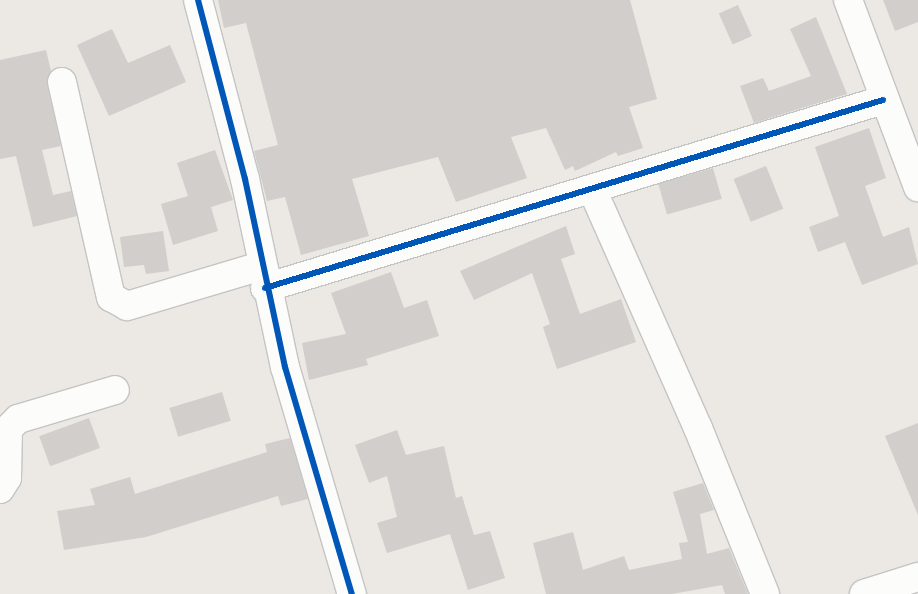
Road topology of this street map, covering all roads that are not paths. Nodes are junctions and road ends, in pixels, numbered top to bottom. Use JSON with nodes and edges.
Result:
{"nodes":[{"id":1,"x":198,"y":0,"type":"edge"},
{"id":2,"x":848,"y":0,"type":"edge"},
{"id":3,"x":62,"y":82,"type":"dead end"},
{"id":4,"x":883,"y":100,"type":"junction"},
{"id":5,"x":918,"y":187,"type":"edge"},
{"id":6,"x":592,"y":189,"type":"junction"},
{"id":7,"x":263,"y":277,"type":"junction"},
{"id":8,"x":115,"y":390,"type":"dead end"},
{"id":9,"x":0,"y":489,"type":"edge"},
{"id":10,"x":918,"y":577,"type":"edge"},
{"id":11,"x":352,"y":594,"type":"edge"},
{"id":12,"x":765,"y":594,"type":"edge"},
{"id":13,"x":864,"y":594,"type":"edge"}],
"edges":[{"from":1,"to":7,"type":"street"},
{"from":2,"to":4,"type":"street"},
{"from":3,"to":7,"type":"street"},
{"from":4,"to":5,"type":"street"},
{"from":4,"to":6,"type":"street"},
{"from":6,"to":7,"type":"street"},
{"from":6,"to":12,"type":"street"},
{"from":7,"to":11,"type":"street"},
{"from":8,"to":9,"type":"street"},
{"from":10,"to":13,"type":"street"}]}
